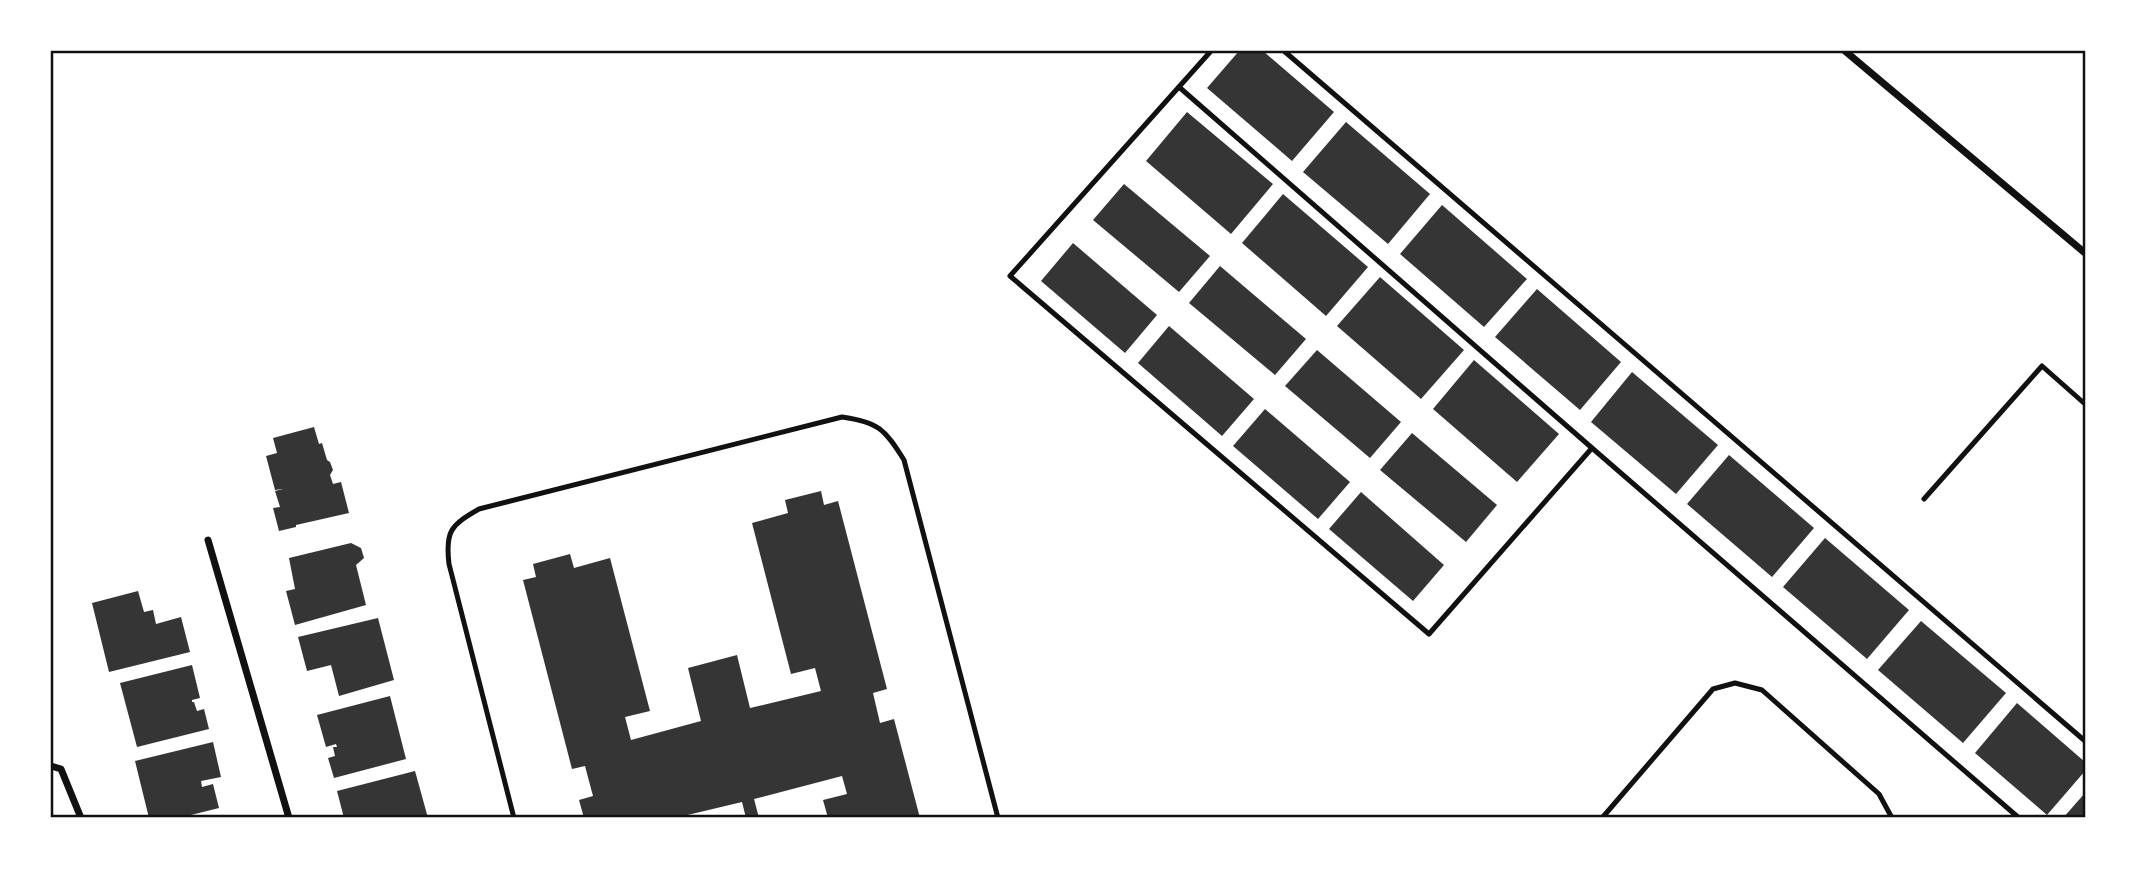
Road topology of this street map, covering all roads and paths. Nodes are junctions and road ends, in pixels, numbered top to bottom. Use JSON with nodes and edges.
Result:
{"nodes":[{"id":1,"x":1211,"y":51,"type":"edge"},
{"id":2,"x":1284,"y":51,"type":"edge"},
{"id":3,"x":1845,"y":51,"type":"edge"},
{"id":4,"x":1179,"y":87,"type":"junction"},
{"id":5,"x":2085,"y":253,"type":"edge"},
{"id":6,"x":2085,"y":404,"type":"edge"},
{"id":7,"x":1592,"y":448,"type":"junction"},
{"id":8,"x":1924,"y":499,"type":"dead end"},
{"id":9,"x":208,"y":540,"type":"dead end"},
{"id":10,"x":2085,"y":741,"type":"edge"},
{"id":11,"x":51,"y":765,"type":"edge"},
{"id":12,"x":81,"y":818,"type":"edge"},
{"id":13,"x":289,"y":818,"type":"edge"},
{"id":14,"x":514,"y":818,"type":"edge"},
{"id":15,"x":998,"y":818,"type":"edge"},
{"id":16,"x":1602,"y":818,"type":"edge"},
{"id":17,"x":1892,"y":818,"type":"edge"},
{"id":18,"x":2020,"y":818,"type":"edge"}],
"edges":[{"from":1,"to":4,"type":"lane"},
{"from":2,"to":10,"type":"lane"},
{"from":3,"to":5,"type":"street"},
{"from":4,"to":7,"type":"lane"},
{"from":4,"to":7,"type":"lane"},
{"from":6,"to":8,"type":"lane"},
{"from":7,"to":18,"type":"lane"},
{"from":9,"to":13,"type":"street"},
{"from":11,"to":12,"type":"street"},
{"from":14,"to":15,"type":"lane"},
{"from":16,"to":17,"type":"lane"}]}
